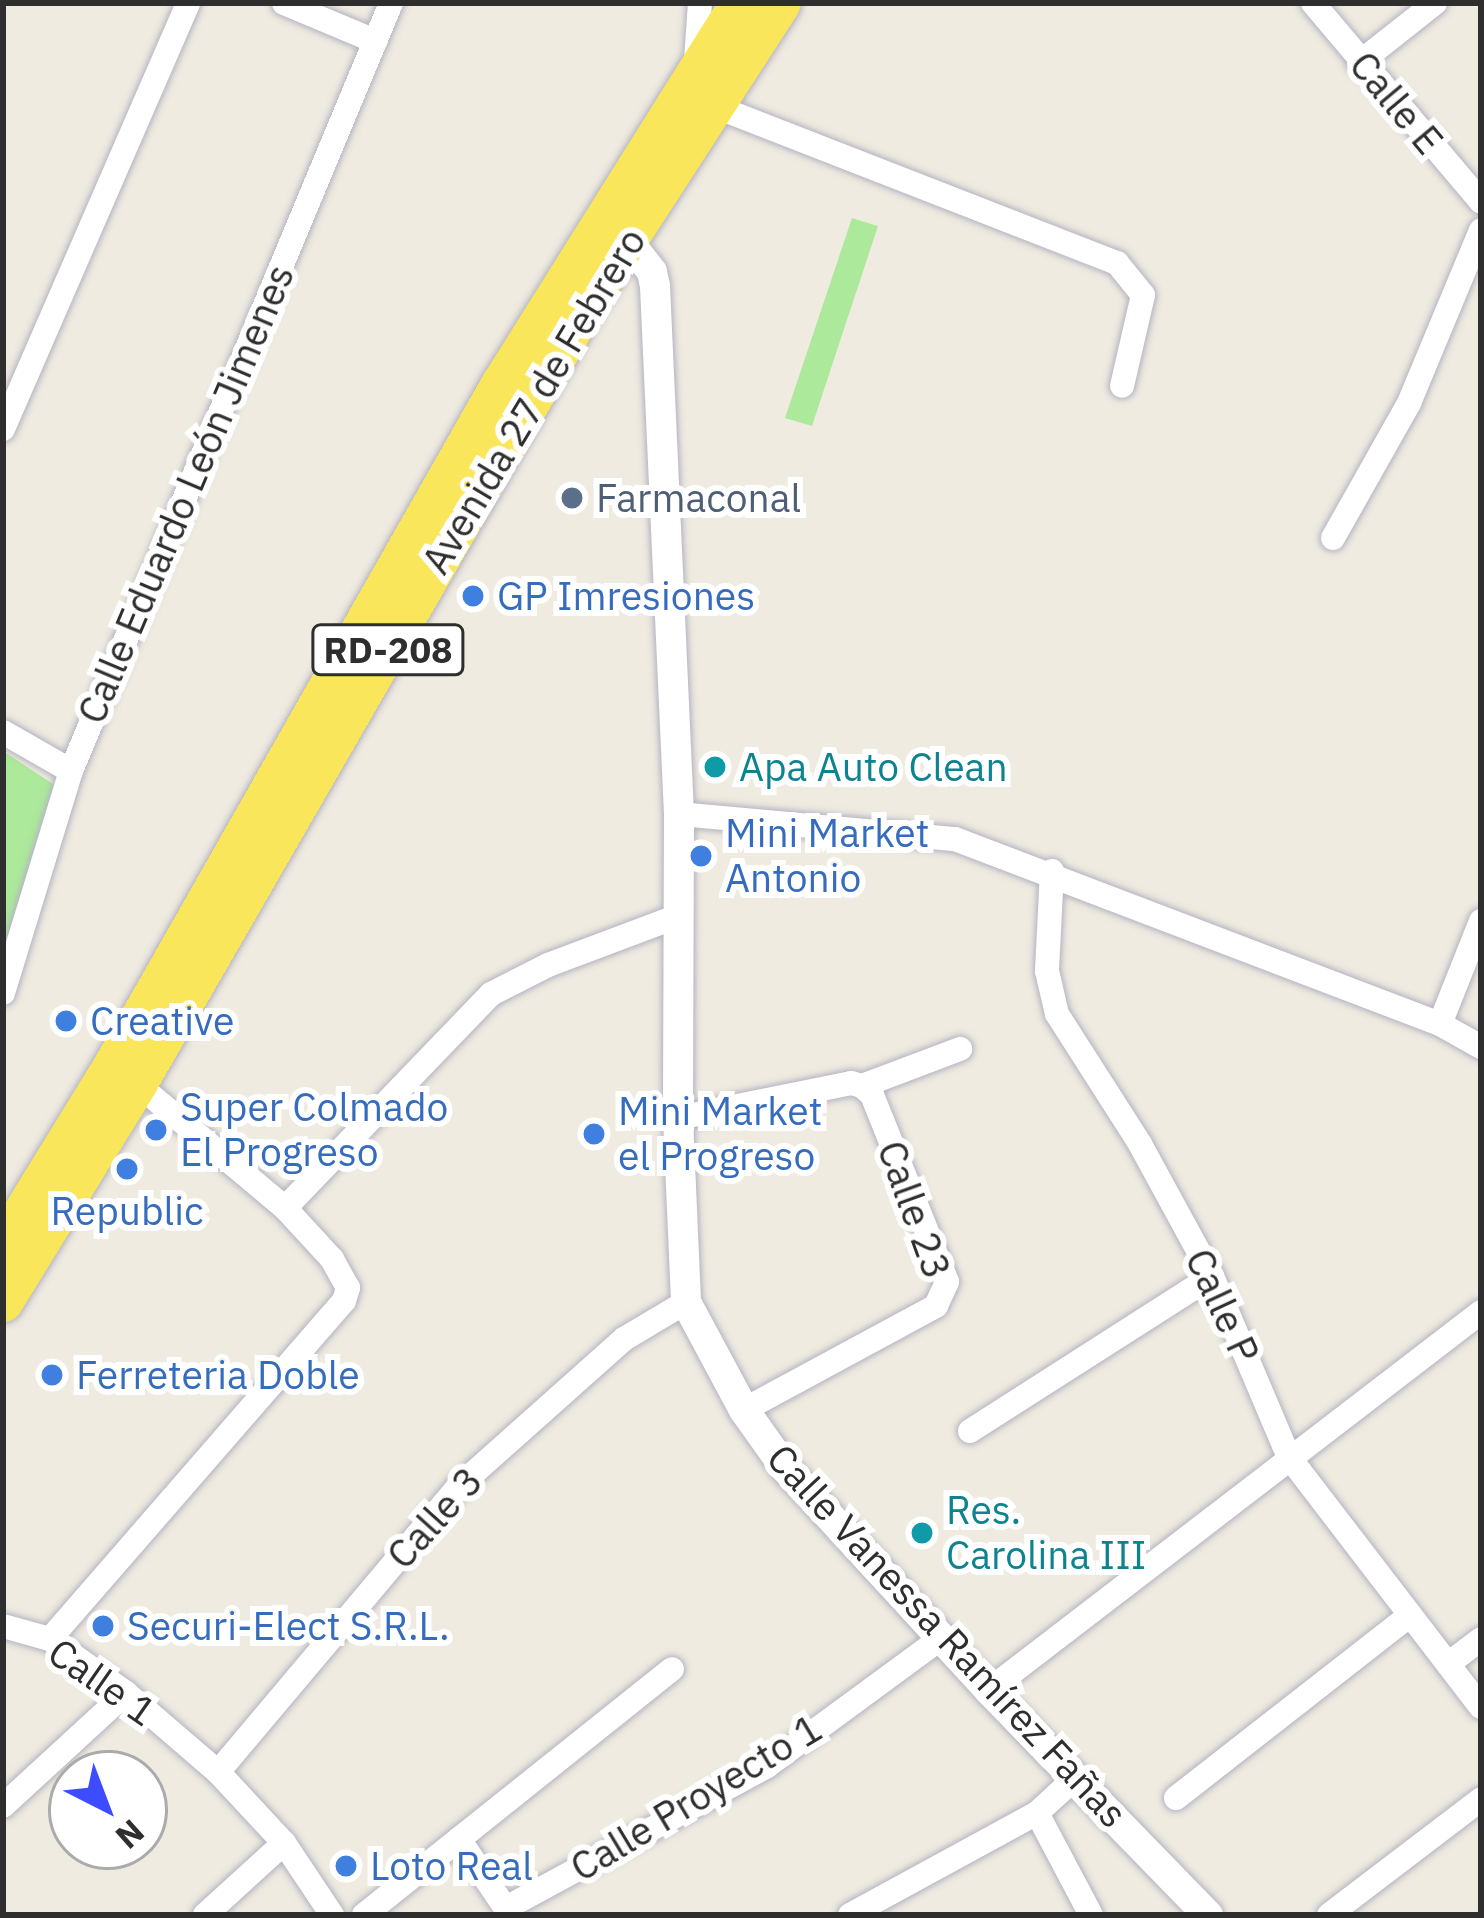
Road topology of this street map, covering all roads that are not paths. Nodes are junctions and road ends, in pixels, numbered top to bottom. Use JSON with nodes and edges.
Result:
{"nodes":[{"id":1,"x":188,"y":3,"type":"edge"},
{"id":2,"x":284,"y":3,"type":"edge"},
{"id":3,"x":392,"y":3,"type":"edge"},
{"id":4,"x":700,"y":3,"type":"edge"},
{"id":5,"x":739,"y":3,"type":"edge"},
{"id":6,"x":782,"y":3,"type":"edge"},
{"id":7,"x":1313,"y":3,"type":"edge"},
{"id":8,"x":1435,"y":3,"type":"edge"},
{"id":9,"x":375,"y":41,"type":"junction"},
{"id":10,"x":1359,"y":63,"type":"junction"},
{"id":11,"x":696,"y":67,"type":"junction"},
{"id":12,"x":714,"y":106,"type":"junction"},
{"id":13,"x":1481,"y":202,"type":"edge"},
{"id":14,"x":1481,"y":230,"type":"edge"},
{"id":15,"x":612,"y":232,"type":"junction"},
{"id":16,"x":1122,"y":386,"type":"dead end"},
{"id":17,"x":3,"y":429,"type":"edge"},
{"id":18,"x":1334,"y":538,"type":"dead end"},
{"id":19,"x":3,"y":732,"type":"edge"},
{"id":20,"x":71,"y":771,"type":"junction"},
{"id":21,"x":679,"y":814,"type":"junction"},
{"id":22,"x":1052,"y":872,"type":"junction"},
{"id":23,"x":676,"y":917,"type":"junction"},
{"id":24,"x":1481,"y":921,"type":"edge"},
{"id":25,"x":3,"y":993,"type":"edge"},
{"id":26,"x":1440,"y":1024,"type":"junction"},
{"id":27,"x":1481,"y":1047,"type":"edge"},
{"id":28,"x":960,"y":1049,"type":"dead end"},
{"id":29,"x":137,"y":1084,"type":"junction"},
{"id":30,"x":862,"y":1086,"type":"junction"},
{"id":31,"x":678,"y":1118,"type":"junction"},
{"id":32,"x":285,"y":1208,"type":"junction"},
{"id":33,"x":3,"y":1243,"type":"edge"},
{"id":34,"x":1212,"y":1276,"type":"junction"},
{"id":35,"x":5,"y":1295,"type":"edge"},
{"id":36,"x":686,"y":1302,"type":"junction"},
{"id":37,"x":1481,"y":1312,"type":"edge"},
{"id":38,"x":744,"y":1410,"type":"junction"},
{"id":39,"x":970,"y":1431,"type":"dead end"},
{"id":40,"x":1288,"y":1457,"type":"junction"},
{"id":41,"x":1410,"y":1615,"type":"junction"},
{"id":42,"x":3,"y":1626,"type":"edge"},
{"id":43,"x":50,"y":1639,"type":"junction"},
{"id":44,"x":940,"y":1639,"type":"junction"},
{"id":45,"x":1481,"y":1639,"type":"edge"},
{"id":46,"x":1448,"y":1664,"type":"junction"},
{"id":47,"x":672,"y":1669,"type":"dead end"},
{"id":48,"x":988,"y":1690,"type":"junction"},
{"id":49,"x":127,"y":1694,"type":"junction"},
{"id":50,"x":1481,"y":1706,"type":"edge"},
{"id":51,"x":218,"y":1772,"type":"junction"},
{"id":52,"x":1075,"y":1778,"type":"junction"},
{"id":53,"x":1176,"y":1798,"type":"dead end"},
{"id":54,"x":1481,"y":1799,"type":"edge"},
{"id":55,"x":3,"y":1806,"type":"edge"},
{"id":56,"x":1037,"y":1813,"type":"junction"},
{"id":57,"x":459,"y":1839,"type":"junction"},
{"id":58,"x":284,"y":1843,"type":"junction"},
{"id":59,"x":508,"y":1912,"type":"edge"},
{"id":60,"x":205,"y":1915,"type":"edge"},
{"id":61,"x":332,"y":1915,"type":"edge"},
{"id":62,"x":364,"y":1915,"type":"edge"},
{"id":63,"x":850,"y":1915,"type":"edge"},
{"id":64,"x":1091,"y":1915,"type":"edge"},
{"id":65,"x":1208,"y":1915,"type":"edge"},
{"id":66,"x":1329,"y":1915,"type":"edge"}],
"edges":[{"from":1,"to":17,"type":"street"},
{"from":2,"to":9,"type":"street"},
{"from":3,"to":9,"type":"street","name":"Calle Eduardo León Jimenes"},
{"from":4,"to":11,"type":"street"},
{"from":5,"to":11,"type":"main road","name":"Avenida 27 de Febrero","number":"RD-208"},
{"from":6,"to":12,"type":"main road","name":"Avenida 27 de Febrero","number":"RD-208"},
{"from":7,"to":10,"type":"street","name":"Calle E"},
{"from":8,"to":10,"type":"street"},
{"from":9,"to":20,"type":"street","name":"Calle Eduardo León Jimenes"},
{"from":10,"to":13,"type":"street","name":"Calle E"},
{"from":11,"to":12,"type":"street"},
{"from":11,"to":15,"type":"main road","name":"Avenida 27 de Febrero","number":"RD-208"},
{"from":12,"to":15,"type":"main road","name":"Avenida 27 de Febrero","number":"RD-208"},
{"from":12,"to":16,"type":"street"},
{"from":14,"to":18,"type":"street"},
{"from":15,"to":21,"type":"street","name":"Calle Vanessa Ramírez Fañas"},
{"from":15,"to":29,"type":"main road","name":"Avenida 27 de Febrero","number":"RD-208"},
{"from":15,"to":33,"type":"main road","name":"Avenida 27 de Febrero","number":"RD-208"},
{"from":19,"to":20,"type":"street"},
{"from":20,"to":25,"type":"street","name":"Calle Eduardo León Jimenes"},
{"from":21,"to":22,"type":"street"},
{"from":21,"to":23,"type":"street","name":"Calle Vanessa Ramírez Fañas"},
{"from":22,"to":26,"type":"street"},
{"from":22,"to":34,"type":"street","name":"Calle P"},
{"from":23,"to":31,"type":"street","name":"Calle Vanessa Ramírez Fañas"},
{"from":23,"to":32,"type":"street"},
{"from":24,"to":26,"type":"street"},
{"from":26,"to":27,"type":"street"},
{"from":28,"to":30,"type":"street"},
{"from":29,"to":32,"type":"street"},
{"from":29,"to":35,"type":"main road","name":"Avenida 27 de Febrero","number":"RD-208"},
{"from":30,"to":31,"type":"street"},
{"from":30,"to":38,"type":"street","name":"Calle 23"},
{"from":31,"to":36,"type":"street","name":"Calle Vanessa Ramírez Fañas"},
{"from":32,"to":43,"type":"street"},
{"from":34,"to":39,"type":"street"},
{"from":34,"to":40,"type":"street","name":"Calle P"},
{"from":36,"to":38,"type":"street","name":"Calle Vanessa Ramírez Fañas"},
{"from":36,"to":51,"type":"street","name":"Calle 3"},
{"from":37,"to":40,"type":"street"},
{"from":38,"to":44,"type":"street","name":"Calle Vanessa Ramírez Fañas"},
{"from":40,"to":41,"type":"street","name":"Calle P"},
{"from":40,"to":48,"type":"street"},
{"from":41,"to":46,"type":"street","name":"Calle P"},
{"from":41,"to":53,"type":"street"},
{"from":42,"to":43,"type":"street","name":"Calle 1"},
{"from":43,"to":49,"type":"street","name":"Calle 1"},
{"from":44,"to":48,"type":"street","name":"Calle Vanessa Ramírez Fañas"},
{"from":44,"to":59,"type":"street","name":"Calle Proyecto 1"},
{"from":45,"to":46,"type":"street"},
{"from":46,"to":50,"type":"street","name":"Calle P"},
{"from":47,"to":57,"type":"street"},
{"from":48,"to":52,"type":"street","name":"Calle Vanessa Ramírez Fañas"},
{"from":49,"to":51,"type":"street","name":"Calle 1"},
{"from":49,"to":55,"type":"street"},
{"from":51,"to":58,"type":"street","name":"Calle 1"},
{"from":52,"to":56,"type":"street"},
{"from":52,"to":65,"type":"street","name":"Calle Vanessa Ramírez Fañas"},
{"from":54,"to":66,"type":"street"},
{"from":56,"to":63,"type":"street"},
{"from":56,"to":64,"type":"street"},
{"from":57,"to":59,"type":"street"},
{"from":57,"to":62,"type":"street"},
{"from":58,"to":60,"type":"street"},
{"from":58,"to":61,"type":"street","name":"Calle 1"}]}
